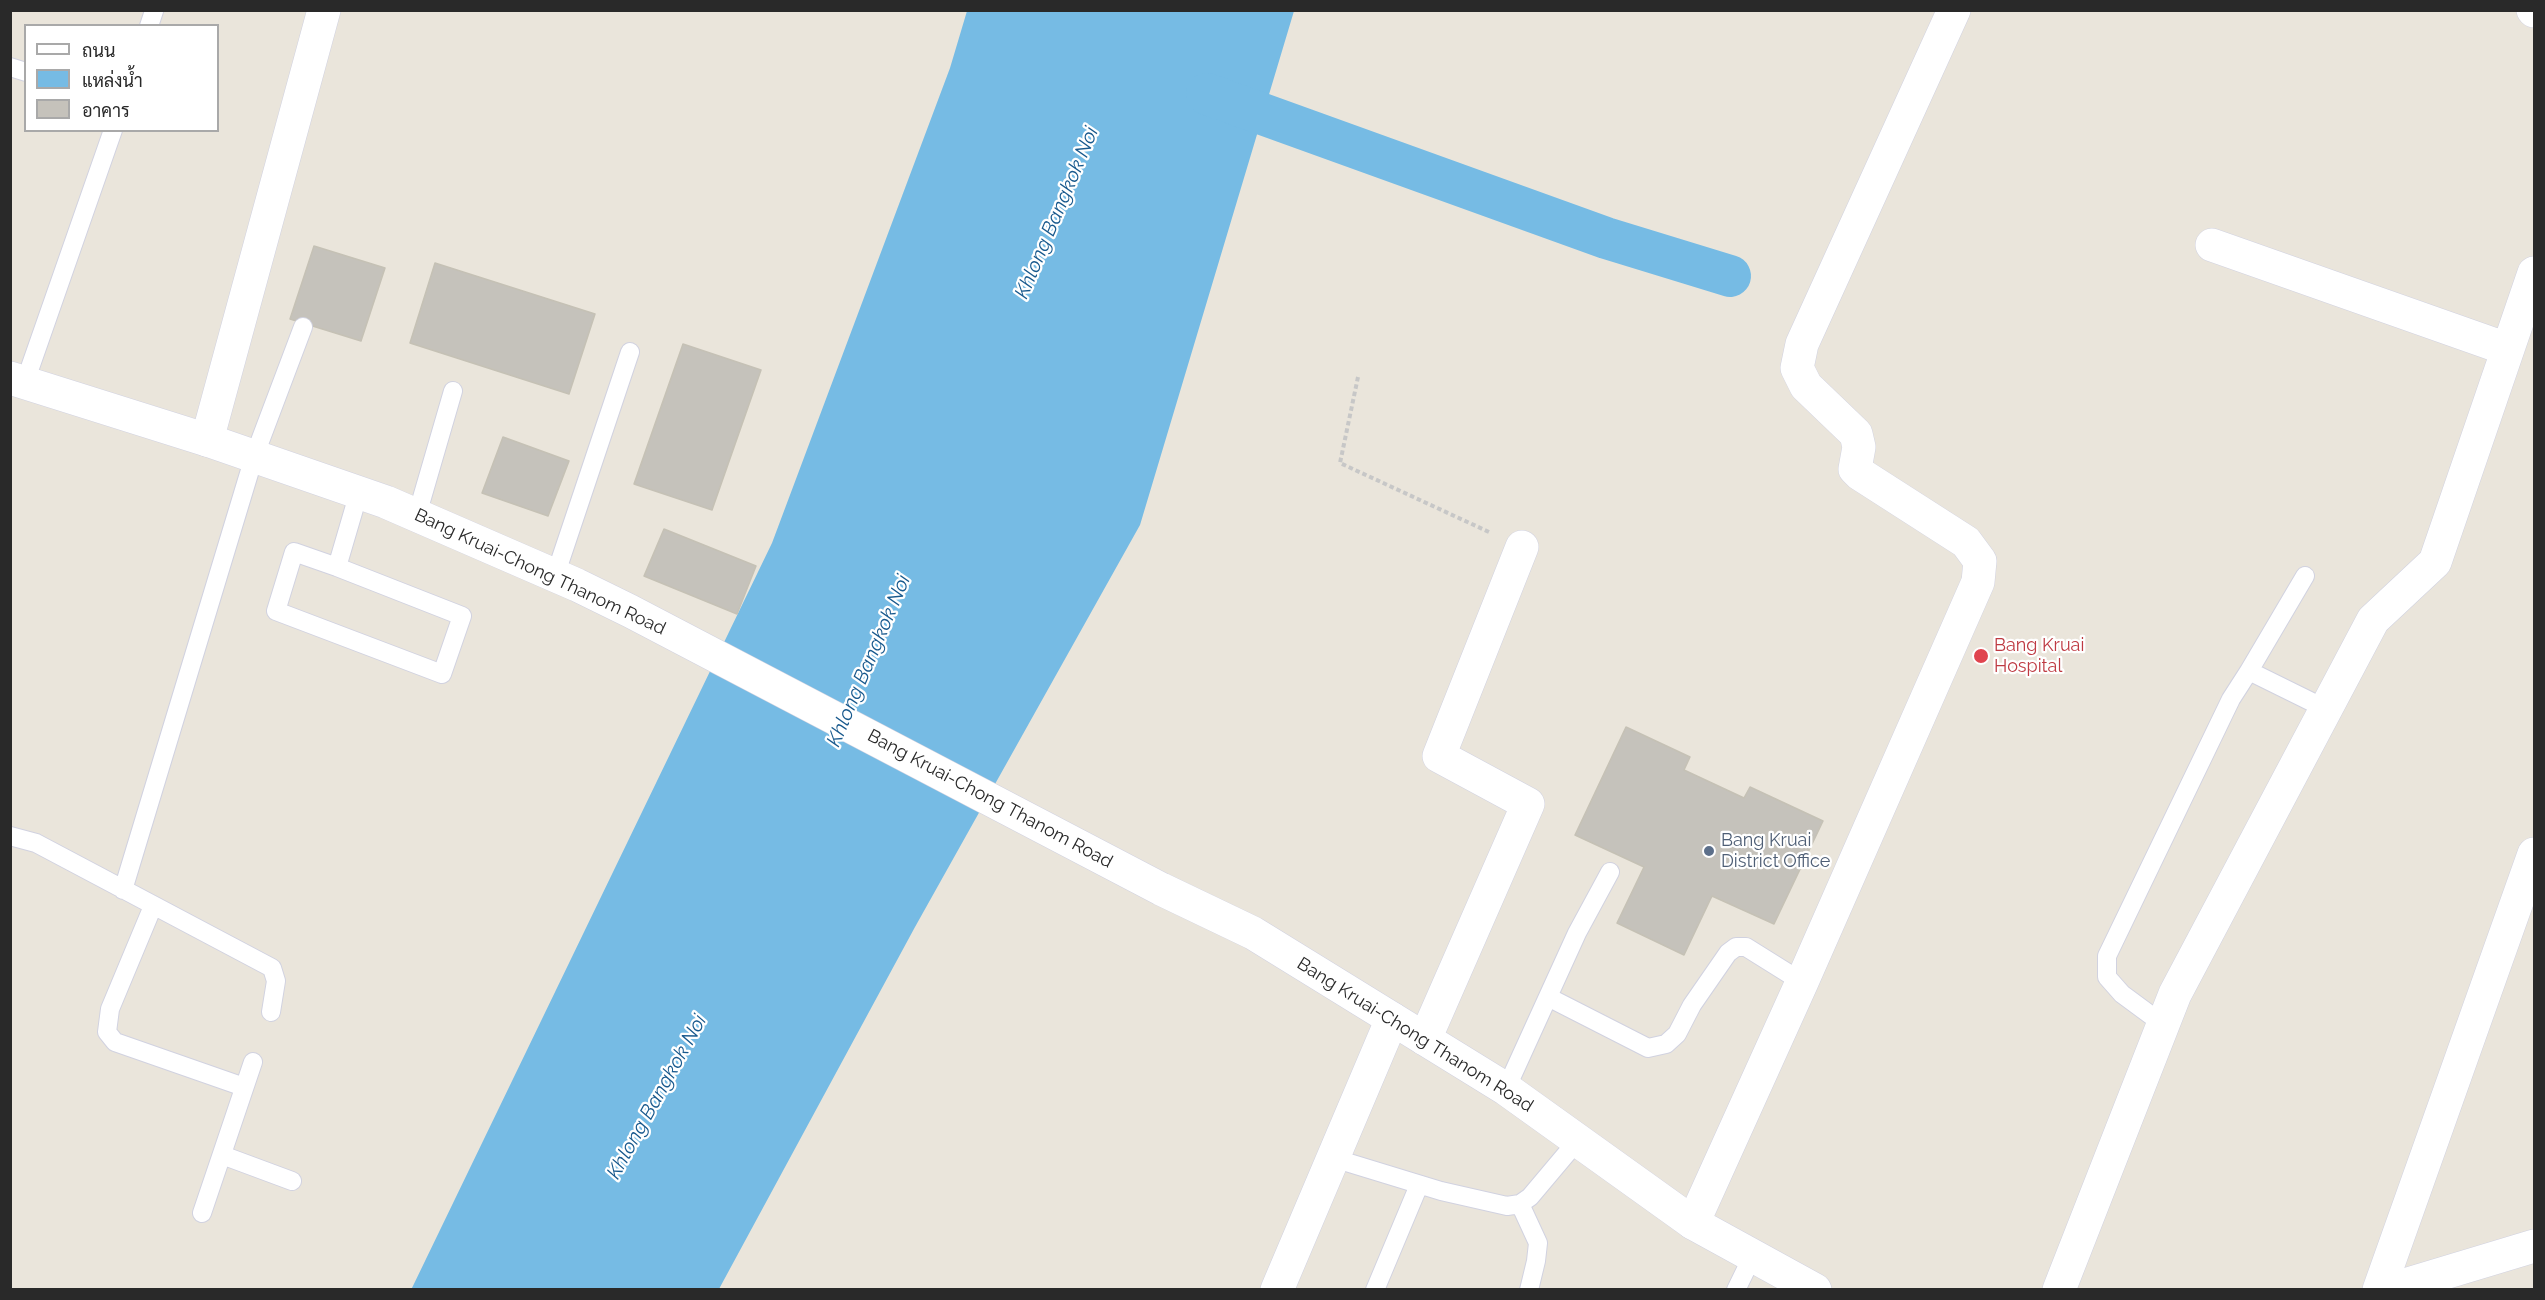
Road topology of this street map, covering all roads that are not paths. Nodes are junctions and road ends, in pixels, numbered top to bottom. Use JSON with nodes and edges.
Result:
{"nodes":[{"id":1,"x":324,"y":10,"type":"edge"},
{"id":2,"x":1954,"y":10,"type":"edge"},
{"id":3,"x":112,"y":132,"type":"edge"},
{"id":4,"x":2212,"y":245,"type":"dead end"},
{"id":5,"x":2535,"y":273,"type":"edge"},
{"id":6,"x":303,"y":327,"type":"dead end"},
{"id":7,"x":2507,"y":349,"type":"junction"},
{"id":8,"x":630,"y":352,"type":"dead end"},
{"id":9,"x":18,"y":380,"type":"edge"},
{"id":10,"x":453,"y":392,"type":"dead end"},
{"id":11,"x":207,"y":440,"type":"junction"},
{"id":12,"x":254,"y":456,"type":"junction"},
{"id":13,"x":359,"y":492,"type":"junction"},
{"id":14,"x":417,"y":515,"type":"junction"},
{"id":15,"x":1522,"y":547,"type":"road end"},
{"id":16,"x":337,"y":567,"type":"junction"},
{"id":17,"x":555,"y":576,"type":"junction"},
{"id":18,"x":2305,"y":576,"type":"dead end"},
{"id":19,"x":2249,"y":671,"type":"junction"},
{"id":20,"x":2326,"y":709,"type":"junction"},
{"id":21,"x":10,"y":836,"type":"edge"},
{"id":22,"x":2535,"y":854,"type":"edge"},
{"id":23,"x":1610,"y":872,"type":"dead end"},
{"id":24,"x":123,"y":890,"type":"junction"},
{"id":25,"x":153,"y":906,"type":"junction"},
{"id":26,"x":1802,"y":982,"type":"junction"},
{"id":27,"x":1548,"y":997,"type":"junction"},
{"id":28,"x":271,"y":1012,"type":"dead end"},
{"id":29,"x":1392,"y":1019,"type":"junction"},
{"id":30,"x":2164,"y":1025,"type":"junction"},
{"id":31,"x":1425,"y":1039,"type":"junction"},
{"id":32,"x":253,"y":1062,"type":"dead end"},
{"id":33,"x":244,"y":1087,"type":"junction"},
{"id":34,"x":1506,"y":1089,"type":"junction"},
{"id":35,"x":1578,"y":1140,"type":"junction"},
{"id":36,"x":222,"y":1155,"type":"junction"},
{"id":37,"x":1333,"y":1158,"type":"junction"},
{"id":38,"x":292,"y":1181,"type":"dead end"},
{"id":39,"x":1419,"y":1185,"type":"junction"},
{"id":40,"x":1520,"y":1204,"type":"junction"},
{"id":41,"x":202,"y":1213,"type":"dead end"},
{"id":42,"x":1693,"y":1223,"type":"junction"},
{"id":43,"x":2535,"y":1246,"type":"edge"},
{"id":44,"x":1753,"y":1255,"type":"junction"},
{"id":45,"x":1277,"y":1290,"type":"edge"},
{"id":46,"x":1375,"y":1290,"type":"edge"},
{"id":47,"x":1529,"y":1290,"type":"edge"},
{"id":48,"x":1736,"y":1290,"type":"edge"},
{"id":49,"x":1815,"y":1290,"type":"edge"},
{"id":50,"x":2059,"y":1290,"type":"edge"},
{"id":51,"x":2379,"y":1290,"type":"edge"},
{"id":52,"x":2388,"y":1290,"type":"edge"}],
"edges":[{"from":1,"to":11,"type":"street"},
{"from":2,"to":26,"type":"street"},
{"from":3,"to":9,"type":"lane"},
{"from":4,"to":7,"type":"street"},
{"from":5,"to":7,"type":"street"},
{"from":6,"to":12,"type":"lane"},
{"from":7,"to":20,"type":"street"},
{"from":8,"to":17,"type":"lane"},
{"from":9,"to":11,"type":"street","name":"Bang Kruai-Chong Thanom Road"},
{"from":10,"to":14,"type":"lane"},
{"from":11,"to":12,"type":"street","name":"Bang Kruai-Chong Thanom Road"},
{"from":12,"to":13,"type":"street","name":"Bang Kruai-Chong Thanom Road"},
{"from":12,"to":24,"type":"lane"},
{"from":13,"to":14,"type":"street","name":"Bang Kruai-Chong Thanom Road"},
{"from":13,"to":16,"type":"lane"},
{"from":14,"to":17,"type":"street","name":"Bang Kruai-Chong Thanom Road"},
{"from":15,"to":31,"type":"street"},
{"from":16,"to":16,"type":"lane"},
{"from":17,"to":29,"type":"street","name":"Bang Kruai-Chong Thanom Road"},
{"from":18,"to":19,"type":"lane"},
{"from":19,"to":20,"type":"lane"},
{"from":19,"to":30,"type":"lane"},
{"from":20,"to":30,"type":"street"},
{"from":21,"to":24,"type":"lane"},
{"from":22,"to":51,"type":"street"},
{"from":23,"to":27,"type":"lane"},
{"from":24,"to":25,"type":"lane"},
{"from":25,"to":28,"type":"lane"},
{"from":25,"to":33,"type":"lane"},
{"from":26,"to":27,"type":"lane"},
{"from":26,"to":42,"type":"street"},
{"from":27,"to":34,"type":"lane"},
{"from":29,"to":31,"type":"street","name":"Bang Kruai-Chong Thanom Road"},
{"from":29,"to":37,"type":"street"},
{"from":30,"to":50,"type":"street"},
{"from":31,"to":34,"type":"street","name":"Bang Kruai-Chong Thanom Road"},
{"from":32,"to":33,"type":"lane"},
{"from":33,"to":36,"type":"lane"},
{"from":34,"to":35,"type":"street","name":"Bang Kruai-Chong Thanom Road"},
{"from":35,"to":40,"type":"lane"},
{"from":35,"to":42,"type":"street","name":"Bang Kruai-Chong Thanom Road"},
{"from":36,"to":38,"type":"lane"},
{"from":36,"to":41,"type":"lane"},
{"from":37,"to":39,"type":"lane"},
{"from":37,"to":45,"type":"street"},
{"from":39,"to":40,"type":"lane"},
{"from":39,"to":46,"type":"lane"},
{"from":40,"to":47,"type":"lane"},
{"from":42,"to":44,"type":"street","name":"Bang Kruai-Chong Thanom Road"},
{"from":43,"to":52,"type":"street"},
{"from":44,"to":48,"type":"lane"},
{"from":44,"to":49,"type":"street","name":"Bang Kruai-Chong Thanom Road"}]}
